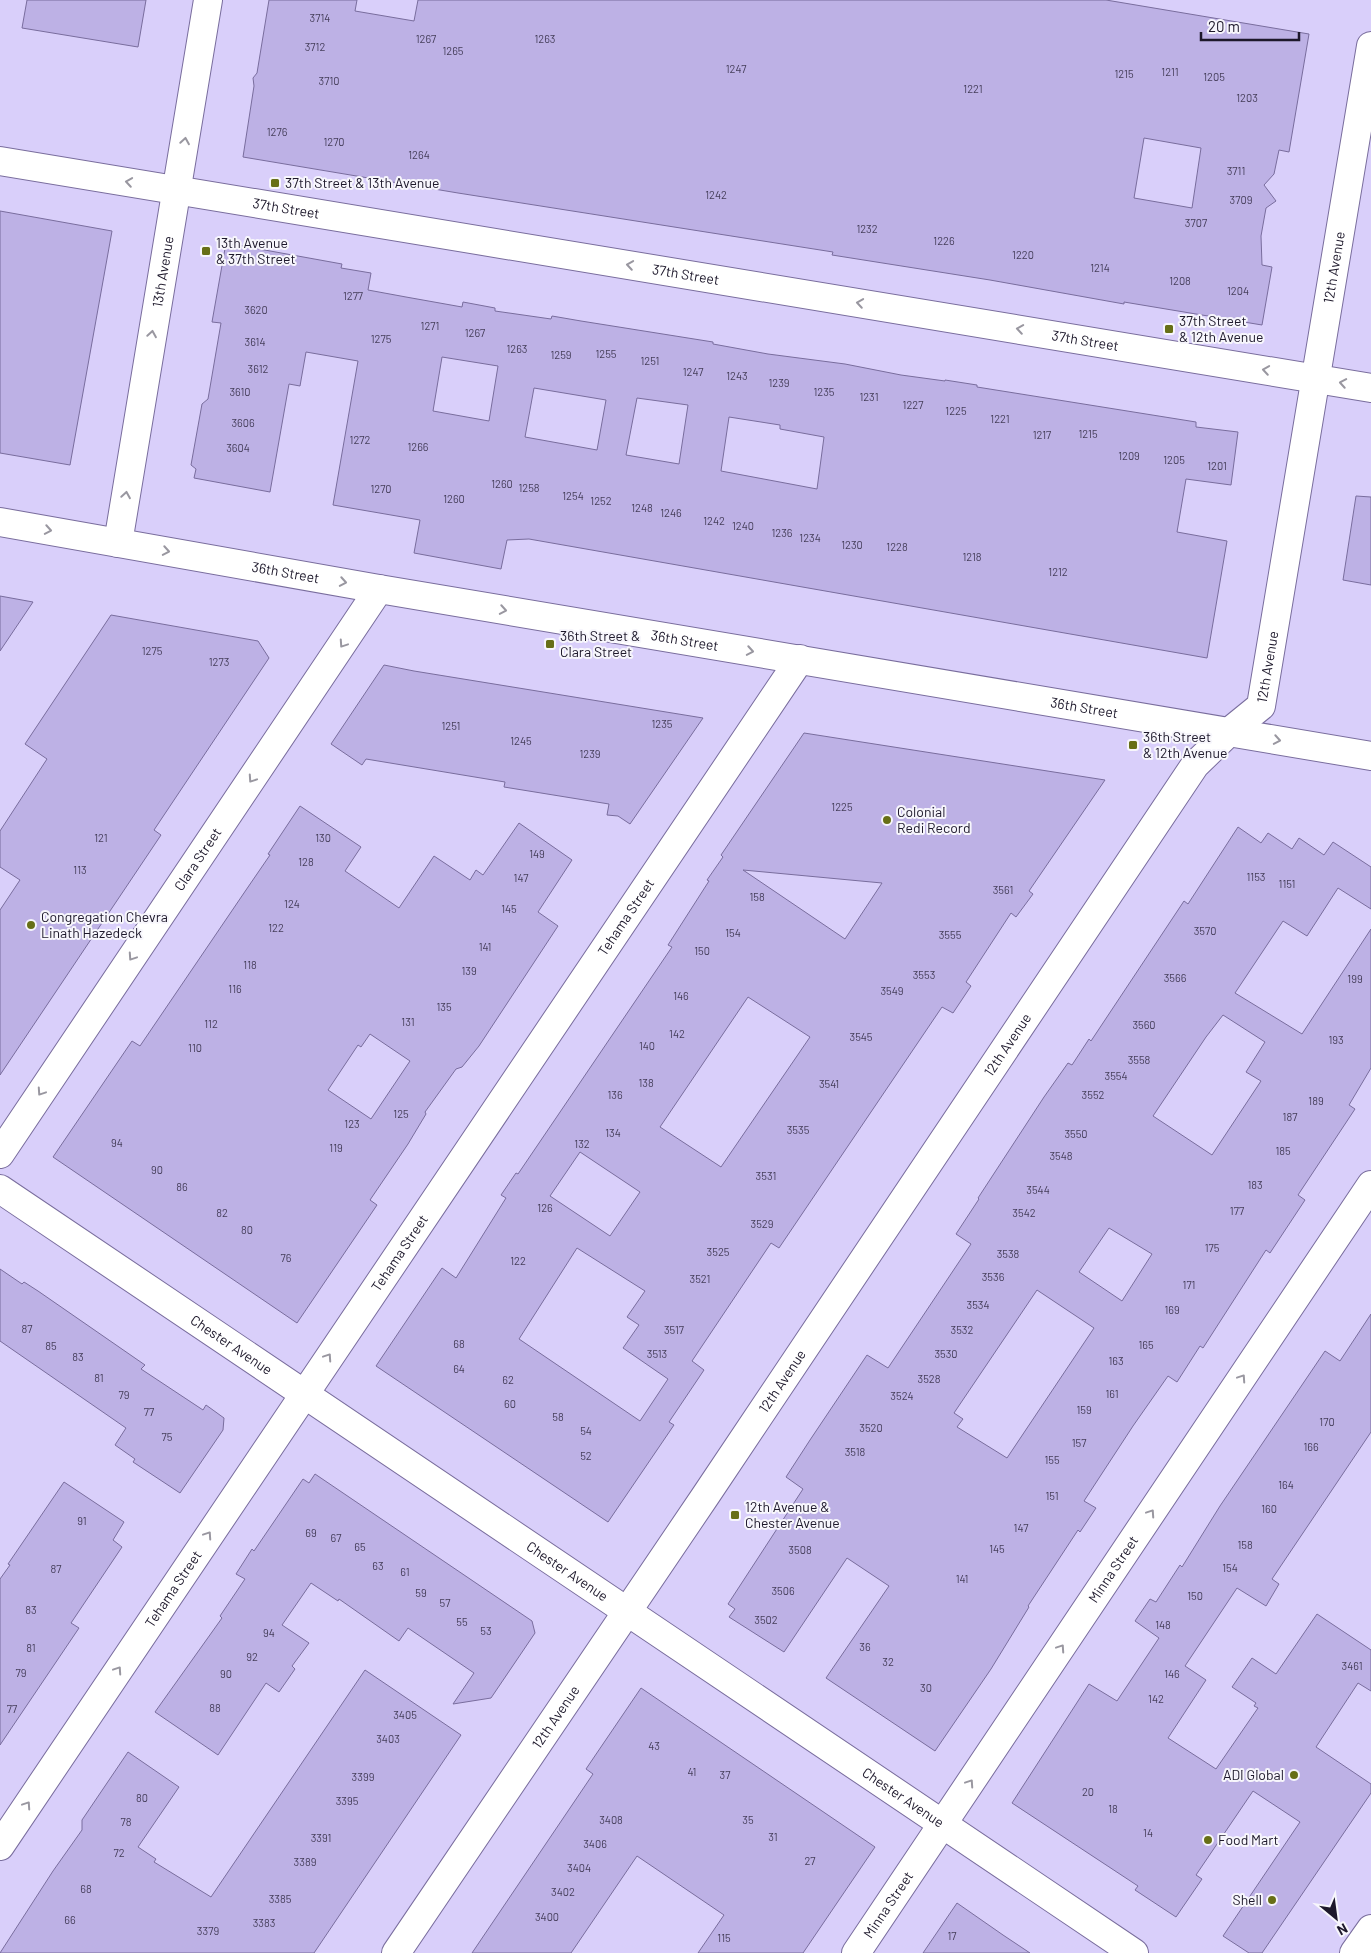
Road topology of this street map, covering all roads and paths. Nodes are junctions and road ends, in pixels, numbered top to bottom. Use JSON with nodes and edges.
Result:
{"nodes":[{"id":1,"x":208,"y":0,"type":"edge"},
{"id":2,"x":1371,"y":46,"type":"edge"},
{"id":3,"x":0,"y":161,"type":"edge"},
{"id":4,"x":177,"y":189,"type":"junction"},
{"id":5,"x":1314,"y":378,"type":"junction"},
{"id":6,"x":1371,"y":388,"type":"edge"},
{"id":7,"x":0,"y":522,"type":"edge"},
{"id":8,"x":118,"y":543,"type":"junction"},
{"id":9,"x":380,"y":589,"type":"junction"},
{"id":10,"x":800,"y":660,"type":"junction"},
{"id":11,"x":1229,"y":732,"type":"junction"},
{"id":12,"x":1371,"y":756,"type":"edge"},
{"id":13,"x":0,"y":1154,"type":"edge"},
{"id":14,"x":1371,"y":1185,"type":"edge"},
{"id":15,"x":0,"y":1189,"type":"edge"},
{"id":16,"x":304,"y":1393,"type":"junction"},
{"id":17,"x":627,"y":1612,"type":"junction"},
{"id":18,"x":943,"y":1823,"type":"junction"},
{"id":19,"x":0,"y":1846,"type":"edge"},
{"id":20,"x":1371,"y":1928,"type":"edge"},
{"id":21,"x":396,"y":1953,"type":"edge"},
{"id":22,"x":856,"y":1953,"type":"edge"},
{"id":23,"x":1134,"y":1953,"type":"edge"},
{"id":24,"x":1354,"y":1953,"type":"edge"}],
"edges":[{"from":4,"to":1,"type":"street","name":"13th Avenue","one_way":true},
{"from":2,"to":5,"type":"street","name":"12th Avenue"},
{"from":4,"to":3,"type":"street","name":"37th Street","one_way":true},
{"from":5,"to":4,"type":"street","name":"37th Street","one_way":true},
{"from":8,"to":4,"type":"street","name":"13th Avenue","one_way":true},
{"from":6,"to":5,"type":"street","name":"37th Street","one_way":true},
{"from":5,"to":11,"type":"street","name":"12th Avenue"},
{"from":7,"to":8,"type":"street","name":"36th Street","one_way":true},
{"from":8,"to":9,"type":"street","name":"36th Street","one_way":true},
{"from":9,"to":10,"type":"street","name":"36th Street","one_way":true},
{"from":9,"to":13,"type":"street","name":"Clara Street","one_way":true},
{"from":10,"to":11,"type":"street","name":"36th Street"},
{"from":16,"to":10,"type":"street","name":"Tehama Street","one_way":true},
{"from":11,"to":12,"type":"street","name":"36th Street","one_way":true},
{"from":11,"to":17,"type":"street","name":"12th Avenue"},
{"from":18,"to":14,"type":"street","name":"Minna Street","one_way":true},
{"from":15,"to":16,"type":"street","name":"Chester Avenue"},
{"from":16,"to":17,"type":"street","name":"Chester Avenue"},
{"from":19,"to":16,"type":"street","name":"Tehama Street","one_way":true},
{"from":17,"to":18,"type":"street","name":"Chester Avenue"},
{"from":17,"to":21,"type":"street","name":"12th Avenue"},
{"from":18,"to":22,"type":"street","name":"Minna Street"},
{"from":18,"to":23,"type":"street","name":"Chester Avenue"},
{"from":20,"to":24,"type":"street"}]}
